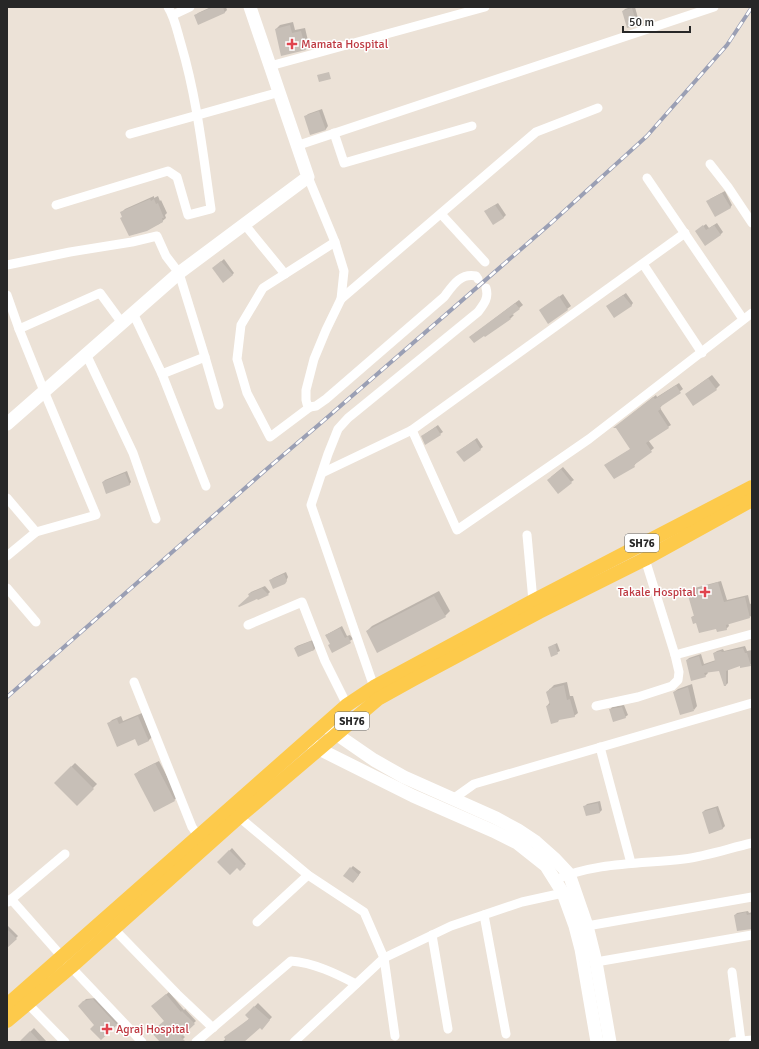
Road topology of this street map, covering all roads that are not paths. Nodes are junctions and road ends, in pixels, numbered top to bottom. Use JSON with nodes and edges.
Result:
{"nodes":[{"id":1,"x":190,"y":7,"type":"edge"},
{"id":2,"x":250,"y":7,"type":"edge"},
{"id":3,"x":485,"y":7,"type":"edge"},
{"id":4,"x":714,"y":7,"type":"edge"},
{"id":5,"x":170,"y":11,"type":"edge"},
{"id":6,"x":270,"y":66,"type":"junction"},
{"id":7,"x":280,"y":92,"type":"junction"},
{"id":8,"x":598,"y":108,"type":"dead end"},
{"id":9,"x":197,"y":116,"type":"junction"},
{"id":10,"x":472,"y":126,"type":"dead end"},
{"id":11,"x":130,"y":134,"type":"dead end"},
{"id":12,"x":334,"y":134,"type":"junction"},
{"id":13,"x":299,"y":145,"type":"junction"},
{"id":14,"x":710,"y":164,"type":"dead end"},
{"id":15,"x":308,"y":176,"type":"junction"},
{"id":16,"x":647,"y":178,"type":"dead end"},
{"id":17,"x":56,"y":205,"type":"dead end"},
{"id":18,"x":441,"y":214,"type":"junction"},
{"id":19,"x":752,"y":222,"type":"edge"},
{"id":20,"x":245,"y":225,"type":"junction"},
{"id":21,"x":685,"y":233,"type":"junction"},
{"id":22,"x":335,"y":242,"type":"junction"},
{"id":23,"x":484,"y":262,"type":"dead end"},
{"id":24,"x":643,"y":264,"type":"junction"},
{"id":25,"x":7,"y":265,"type":"edge"},
{"id":26,"x":178,"y":273,"type":"junction"},
{"id":27,"x":285,"y":274,"type":"junction"},
{"id":28,"x":478,"y":279,"type":"dead end"},
{"id":29,"x":486,"y":288,"type":"dead end"},
{"id":30,"x":7,"y":295,"type":"edge"},
{"id":31,"x":342,"y":299,"type":"junction"},
{"id":32,"x":134,"y":313,"type":"junction"},
{"id":33,"x":752,"y":313,"type":"edge"},
{"id":34,"x":743,"y":319,"type":"junction"},
{"id":35,"x":122,"y":323,"type":"junction"},
{"id":36,"x":20,"y":329,"type":"junction"},
{"id":37,"x":702,"y":353,"type":"junction"},
{"id":38,"x":86,"y":354,"type":"junction"},
{"id":39,"x":205,"y":357,"type":"junction"},
{"id":40,"x":162,"y":374,"type":"junction"},
{"id":41,"x":44,"y":391,"type":"junction"},
{"id":42,"x":219,"y":405,"type":"dead end"},
{"id":43,"x":310,"y":407,"type":"junction"},
{"id":44,"x":7,"y":424,"type":"edge"},
{"id":45,"x":412,"y":430,"type":"junction"},
{"id":46,"x":322,"y":473,"type":"junction"},
{"id":47,"x":206,"y":486,"type":"dead end"},
{"id":48,"x":752,"y":487,"type":"edge"},
{"id":49,"x":7,"y":498,"type":"edge"},
{"id":50,"x":752,"y":500,"type":"edge"},
{"id":51,"x":156,"y":519,"type":"dead end"},
{"id":52,"x":36,"y":532,"type":"junction"},
{"id":53,"x":528,"y":535,"type":"dead end"},
{"id":54,"x":7,"y":556,"type":"edge"},
{"id":55,"x":645,"y":559,"type":"junction"},
{"id":56,"x":7,"y":588,"type":"edge"},
{"id":57,"x":533,"y":600,"type":"junction"},
{"id":58,"x":36,"y":622,"type":"dead end"},
{"id":59,"x":248,"y":625,"type":"dead end"},
{"id":60,"x":752,"y":634,"type":"edge"},
{"id":61,"x":675,"y":655,"type":"junction"},
{"id":62,"x":134,"y":682,"type":"dead end"},
{"id":63,"x":374,"y":687,"type":"junction"},
{"id":64,"x":752,"y":703,"type":"edge"},
{"id":65,"x":347,"y":705,"type":"junction"},
{"id":66,"x":596,"y":706,"type":"dead end"},
{"id":67,"x":323,"y":725,"type":"junction"},
{"id":68,"x":336,"y":734,"type":"junction"},
{"id":69,"x":307,"y":740,"type":"junction"},
{"id":70,"x":600,"y":747,"type":"junction"},
{"id":71,"x":319,"y":749,"type":"junction"},
{"id":72,"x":453,"y":799,"type":"junction"},
{"id":73,"x":239,"y":817,"type":"junction"},
{"id":74,"x":199,"y":837,"type":"junction"},
{"id":75,"x":752,"y":843,"type":"edge"},
{"id":76,"x":65,"y":854,"type":"dead end"},
{"id":77,"x":631,"y":863,"type":"junction"},
{"id":78,"x":308,"y":874,"type":"junction"},
{"id":79,"x":569,"y":874,"type":"junction"},
{"id":80,"x":555,"y":880,"type":"junction"},
{"id":81,"x":563,"y":893,"type":"junction"},
{"id":82,"x":752,"y":897,"type":"edge"},
{"id":83,"x":9,"y":900,"type":"edge"},
{"id":84,"x":484,"y":915,"type":"junction"},
{"id":85,"x":257,"y":922,"type":"dead end"},
{"id":86,"x":587,"y":926,"type":"junction"},
{"id":87,"x":113,"y":928,"type":"junction"},
{"id":88,"x":432,"y":935,"type":"junction"},
{"id":89,"x":752,"y":935,"type":"edge"},
{"id":90,"x":384,"y":958,"type":"junction"},
{"id":91,"x":66,"y":962,"type":"junction"},
{"id":92,"x":596,"y":962,"type":"junction"},
{"id":93,"x":732,"y":972,"type":"dead end"},
{"id":94,"x":356,"y":984,"type":"junction"},
{"id":95,"x":27,"y":1004,"type":"junction"},
{"id":96,"x":7,"y":1005,"type":"edge"},
{"id":97,"x":7,"y":1021,"type":"edge"},
{"id":98,"x":213,"y":1028,"type":"junction"},
{"id":99,"x":448,"y":1028,"type":"dead end"},
{"id":100,"x":506,"y":1034,"type":"dead end"},
{"id":101,"x":395,"y":1036,"type":"dead end"},
{"id":102,"x":752,"y":1040,"type":"edge"},
{"id":103,"x":65,"y":1042,"type":"edge"},
{"id":104,"x":142,"y":1042,"type":"edge"},
{"id":105,"x":196,"y":1042,"type":"edge"},
{"id":106,"x":294,"y":1042,"type":"edge"},
{"id":107,"x":597,"y":1042,"type":"edge"},
{"id":108,"x":610,"y":1042,"type":"edge"},
{"id":109,"x":737,"y":1042,"type":"edge"}],
"edges":[{"from":1,"to":5,"type":"street"},
{"from":2,"to":6,"type":"main road"},
{"from":3,"to":6,"type":"street"},
{"from":4,"to":12,"type":"street"},
{"from":5,"to":9,"type":"street"},
{"from":6,"to":7,"type":"main road"},
{"from":7,"to":9,"type":"street"},
{"from":7,"to":13,"type":"main road"},
{"from":8,"to":18,"type":"street"},
{"from":9,"to":11,"type":"street"},
{"from":9,"to":17,"type":"street"},
{"from":10,"to":12,"type":"street"},
{"from":12,"to":13,"type":"street"},
{"from":13,"to":15,"type":"main road"},
{"from":14,"to":19,"type":"street"},
{"from":15,"to":20,"type":"main road"},
{"from":15,"to":22,"type":"street"},
{"from":16,"to":21,"type":"street"},
{"from":18,"to":23,"type":"street"},
{"from":18,"to":31,"type":"street"},
{"from":20,"to":26,"type":"main road"},
{"from":20,"to":27,"type":"street"},
{"from":21,"to":24,"type":"street"},
{"from":21,"to":34,"type":"street"},
{"from":22,"to":27,"type":"street"},
{"from":22,"to":31,"type":"street"},
{"from":24,"to":37,"type":"street"},
{"from":24,"to":45,"type":"street"},
{"from":25,"to":26,"type":"street"},
{"from":26,"to":32,"type":"main road"},
{"from":26,"to":39,"type":"street"},
{"from":27,"to":43,"type":"street"},
{"from":28,"to":43,"type":"street"},
{"from":29,"to":46,"type":"street"},
{"from":30,"to":36,"type":"street"},
{"from":31,"to":43,"type":"street"},
{"from":32,"to":35,"type":"main road"},
{"from":32,"to":40,"type":"street"},
{"from":33,"to":34,"type":"street"},
{"from":34,"to":37,"type":"street"},
{"from":35,"to":36,"type":"street"},
{"from":35,"to":38,"type":"main road"},
{"from":36,"to":41,"type":"street"},
{"from":37,"to":45,"type":"street"},
{"from":38,"to":41,"type":"main road"},
{"from":38,"to":51,"type":"street"},
{"from":39,"to":40,"type":"street"},
{"from":39,"to":42,"type":"street"},
{"from":40,"to":47,"type":"street"},
{"from":41,"to":44,"type":"main road"},
{"from":41,"to":52,"type":"street"},
{"from":45,"to":46,"type":"street"},
{"from":46,"to":63,"type":"street"},
{"from":48,"to":57,"type":"main road","number":"SH76"},
{"from":49,"to":52,"type":"street"},
{"from":50,"to":55,"type":"main road","number":"SH76"},
{"from":52,"to":54,"type":"street"},
{"from":53,"to":57,"type":"street"},
{"from":55,"to":61,"type":"street"},
{"from":55,"to":68,"type":"main road","number":"SH76"},
{"from":56,"to":58,"type":"street"},
{"from":57,"to":63,"type":"main road","number":"SH76"},
{"from":59,"to":65,"type":"street"},
{"from":60,"to":61,"type":"street"},
{"from":61,"to":66,"type":"street"},
{"from":62,"to":74,"type":"street"},
{"from":63,"to":65,"type":"main road","number":"SH76"},
{"from":64,"to":70,"type":"street"},
{"from":65,"to":67,"type":"main road","number":"SH76"},
{"from":67,"to":68,"type":"main road"},
{"from":67,"to":69,"type":"main road","number":"SH76"},
{"from":68,"to":71,"type":"main road","number":"SH76"},
{"from":68,"to":72,"type":"main road"},
{"from":69,"to":71,"type":"main road"},
{"from":69,"to":74,"type":"main road","number":"SH76"},
{"from":70,"to":72,"type":"street"},
{"from":70,"to":77,"type":"street"},
{"from":71,"to":73,"type":"main road","number":"SH76"},
{"from":71,"to":80,"type":"main road"},
{"from":72,"to":79,"type":"main road"},
{"from":73,"to":78,"type":"street"},
{"from":73,"to":87,"type":"main road","number":"SH76"},
{"from":74,"to":91,"type":"main road","number":"SH76"},
{"from":75,"to":77,"type":"street"},
{"from":76,"to":83,"type":"street"},
{"from":77,"to":79,"type":"street"},
{"from":78,"to":85,"type":"street"},
{"from":78,"to":90,"type":"street"},
{"from":79,"to":80,"type":"street"},
{"from":79,"to":86,"type":"main road"},
{"from":80,"to":81,"type":"main road"},
{"from":81,"to":84,"type":"street"},
{"from":81,"to":107,"type":"main road"},
{"from":82,"to":86,"type":"street"},
{"from":83,"to":91,"type":"street"},
{"from":84,"to":88,"type":"street"},
{"from":84,"to":100,"type":"street"},
{"from":86,"to":92,"type":"main road"},
{"from":87,"to":91,"type":"main road","number":"SH76"},
{"from":87,"to":98,"type":"street"},
{"from":88,"to":90,"type":"street"},
{"from":88,"to":99,"type":"street"},
{"from":89,"to":92,"type":"street"},
{"from":90,"to":94,"type":"street"},
{"from":90,"to":101,"type":"street"},
{"from":91,"to":95,"type":"main road","number":"SH76"},
{"from":91,"to":96,"type":"main road","number":"SH76"},
{"from":91,"to":104,"type":"street"},
{"from":92,"to":108,"type":"main road"},
{"from":93,"to":109,"type":"street"},
{"from":94,"to":98,"type":"street"},
{"from":94,"to":106,"type":"street"},
{"from":95,"to":97,"type":"main road","number":"SH76"},
{"from":95,"to":103,"type":"street"},
{"from":98,"to":105,"type":"street"},
{"from":102,"to":109,"type":"street"}]}
